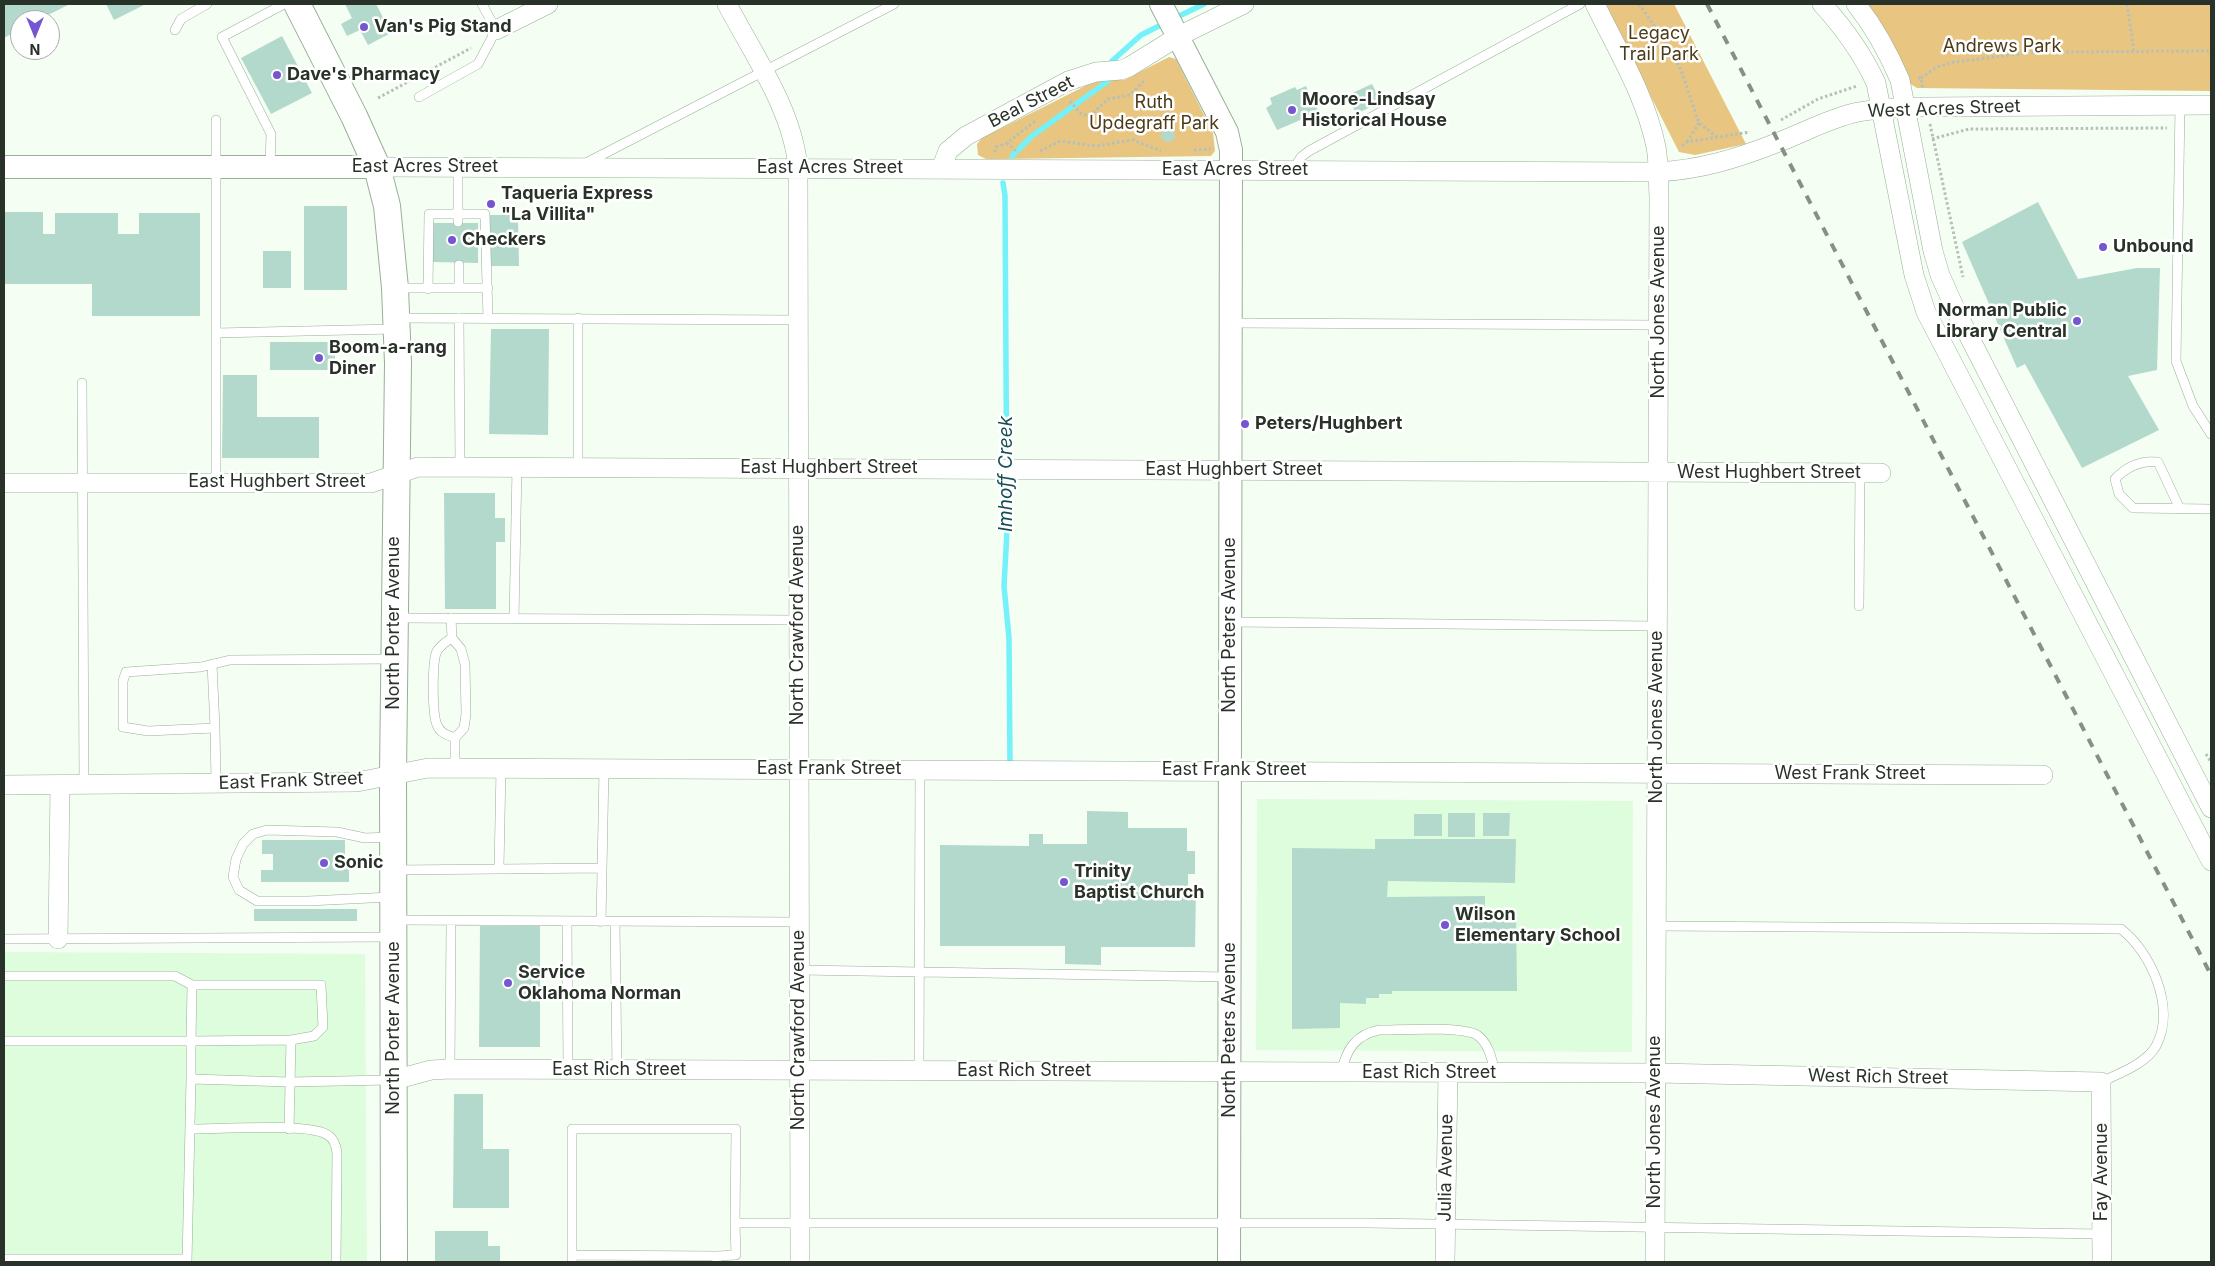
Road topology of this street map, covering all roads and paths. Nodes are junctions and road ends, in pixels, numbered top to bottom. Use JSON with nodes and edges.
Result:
{"nodes":[{"id":1,"x":207,"y":4,"type":"edge"},
{"id":2,"x":284,"y":4,"type":"edge"},
{"id":3,"x":297,"y":4,"type":"edge"},
{"id":4,"x":482,"y":4,"type":"edge"},
{"id":5,"x":548,"y":4,"type":"edge"},
{"id":6,"x":727,"y":4,"type":"edge"},
{"id":7,"x":894,"y":4,"type":"edge"},
{"id":8,"x":1244,"y":4,"type":"edge"},
{"id":9,"x":1580,"y":4,"type":"edge"},
{"id":10,"x":1595,"y":4,"type":"edge"},
{"id":11,"x":1639,"y":4,"type":"edge"},
{"id":12,"x":1822,"y":4,"type":"edge"},
{"id":13,"x":1856,"y":4,"type":"edge"},
{"id":14,"x":2127,"y":4,"type":"edge"},
{"id":15,"x":195,"y":6,"type":"edge"},
{"id":16,"x":1169,"y":19,"type":"edge"},
{"id":17,"x":175,"y":30,"type":"dead end"},
{"id":18,"x":496,"y":30,"type":"junction"},
{"id":19,"x":2211,"y":51,"type":"edge"},
{"id":20,"x":2134,"y":52,"type":"junction"},
{"id":21,"x":762,"y":72,"type":"junction"},
{"id":22,"x":1151,"y":75,"type":"dead end"},
{"id":23,"x":1920,"y":78,"type":"dead end"},
{"id":24,"x":1857,"y":86,"type":"dead end"},
{"id":25,"x":419,"y":97,"type":"dead end"},
{"id":26,"x":378,"y":98,"type":"dead end"},
{"id":27,"x":1062,"y":103,"type":"dead end"},
{"id":28,"x":2180,"y":105,"type":"junction"},
{"id":29,"x":2211,"y":105,"type":"edge"},
{"id":30,"x":1906,"y":107,"type":"junction"},
{"id":31,"x":1882,"y":109,"type":"junction"},
{"id":32,"x":1040,"y":117,"type":"dead end"},
{"id":33,"x":216,"y":120,"type":"dead end"},
{"id":34,"x":1778,"y":121,"type":"dead end"},
{"id":35,"x":1698,"y":124,"type":"junction"},
{"id":36,"x":2180,"y":127,"type":"junction"},
{"id":37,"x":1752,"y":131,"type":"dead end"},
{"id":38,"x":1932,"y":131,"type":"dead end"},
{"id":39,"x":1718,"y":137,"type":"junction"},
{"id":40,"x":1934,"y":139,"type":"junction"},
{"id":41,"x":1925,"y":140,"type":"dead end"},
{"id":42,"x":1687,"y":142,"type":"junction"},
{"id":43,"x":1008,"y":143,"type":"junction"},
{"id":44,"x":1012,"y":146,"type":"dead end"},
{"id":45,"x":1682,"y":146,"type":"dead end"},
{"id":46,"x":1206,"y":149,"type":"dead end"},
{"id":47,"x":1186,"y":150,"type":"dead end"},
{"id":48,"x":1163,"y":151,"type":"dead end"},
{"id":49,"x":995,"y":154,"type":"dead end"},
{"id":50,"x":1034,"y":155,"type":"dead end"},
{"id":51,"x":216,"y":166,"type":"junction"},
{"id":52,"x":270,"y":166,"type":"junction"},
{"id":53,"x":4,"y":167,"type":"edge"},
{"id":54,"x":377,"y":167,"type":"junction"},
{"id":55,"x":458,"y":167,"type":"junction"},
{"id":56,"x":578,"y":167,"type":"junction"},
{"id":57,"x":798,"y":168,"type":"junction"},
{"id":58,"x":941,"y":169,"type":"junction"},
{"id":59,"x":1232,"y":170,"type":"junction"},
{"id":60,"x":1293,"y":170,"type":"junction"},
{"id":61,"x":1657,"y":172,"type":"junction"},
{"id":62,"x":458,"y":218,"type":"junction"},
{"id":63,"x":459,"y":264,"type":"dead end"},
{"id":64,"x":1964,"y":284,"type":"dead end"},
{"id":65,"x":395,"y":288,"type":"junction"},
{"id":66,"x":428,"y":288,"type":"junction"},
{"id":67,"x":459,"y":288,"type":"junction"},
{"id":68,"x":488,"y":288,"type":"junction"},
{"id":69,"x":459,"y":318,"type":"junction"},
{"id":70,"x":488,"y":318,"type":"junction"},
{"id":71,"x":578,"y":318,"type":"junction"},
{"id":72,"x":798,"y":320,"type":"junction"},
{"id":73,"x":397,"y":324,"type":"junction"},
{"id":74,"x":1230,"y":324,"type":"junction"},
{"id":75,"x":1659,"y":325,"type":"junction"},
{"id":76,"x":216,"y":333,"type":"junction"},
{"id":77,"x":82,"y":383,"type":"dead end"},
{"id":78,"x":2211,"y":434,"type":"edge"},
{"id":79,"x":460,"y":467,"type":"junction"},
{"id":80,"x":517,"y":467,"type":"junction"},
{"id":81,"x":578,"y":467,"type":"junction"},
{"id":82,"x":798,"y":467,"type":"junction"},
{"id":83,"x":1230,"y":471,"type":"junction"},
{"id":84,"x":1658,"y":472,"type":"junction"},
{"id":85,"x":1860,"y":473,"type":"junction"},
{"id":86,"x":1881,"y":473,"type":"dead end"},
{"id":87,"x":394,"y":474,"type":"junction"},
{"id":88,"x":4,"y":483,"type":"edge"},
{"id":89,"x":84,"y":483,"type":"junction"},
{"id":90,"x":216,"y":483,"type":"junction"},
{"id":91,"x":2180,"y":509,"type":"junction"},
{"id":92,"x":2211,"y":509,"type":"edge"},
{"id":93,"x":1859,"y":606,"type":"dead end"},
{"id":94,"x":394,"y":618,"type":"junction"},
{"id":95,"x":451,"y":618,"type":"junction"},
{"id":96,"x":514,"y":619,"type":"junction"},
{"id":97,"x":798,"y":620,"type":"junction"},
{"id":98,"x":1230,"y":622,"type":"junction"},
{"id":99,"x":1657,"y":626,"type":"junction"},
{"id":100,"x":452,"y":638,"type":"junction"},
{"id":101,"x":394,"y":659,"type":"junction"},
{"id":102,"x":212,"y":664,"type":"junction"},
{"id":103,"x":215,"y":728,"type":"junction"},
{"id":104,"x":455,"y":738,"type":"junction"},
{"id":105,"x":2204,"y":752,"type":"dead end"},
{"id":106,"x":2211,"y":762,"type":"edge"},
{"id":107,"x":455,"y":768,"type":"junction"},
{"id":108,"x":501,"y":768,"type":"junction"},
{"id":109,"x":604,"y":768,"type":"junction"},
{"id":110,"x":798,"y":768,"type":"junction"},
{"id":111,"x":920,"y":769,"type":"junction"},
{"id":112,"x":1230,"y":770,"type":"junction"},
{"id":113,"x":1656,"y":772,"type":"junction"},
{"id":114,"x":393,"y":774,"type":"junction"},
{"id":115,"x":2043,"y":775,"type":"dead end"},
{"id":116,"x":84,"y":784,"type":"junction"},
{"id":117,"x":216,"y":784,"type":"junction"},
{"id":118,"x":4,"y":785,"type":"edge"},
{"id":119,"x":60,"y":785,"type":"junction"},
{"id":120,"x":2211,"y":808,"type":"edge"},
{"id":121,"x":393,"y":837,"type":"junction"},
{"id":122,"x":2211,"y":861,"type":"edge"},
{"id":123,"x":499,"y":868,"type":"junction"},
{"id":124,"x":602,"y":868,"type":"junction"},
{"id":125,"x":393,"y":870,"type":"junction"},
{"id":126,"x":393,"y":918,"type":"junction"},
{"id":127,"x":451,"y":921,"type":"junction"},
{"id":128,"x":567,"y":921,"type":"junction"},
{"id":129,"x":601,"y":922,"type":"junction"},
{"id":130,"x":615,"y":922,"type":"junction"},
{"id":131,"x":798,"y":922,"type":"junction"},
{"id":132,"x":1656,"y":926,"type":"junction"},
{"id":133,"x":58,"y":938,"type":"junction"},
{"id":134,"x":4,"y":939,"type":"edge"},
{"id":135,"x":799,"y":970,"type":"junction"},
{"id":136,"x":919,"y":972,"type":"junction"},
{"id":137,"x":4,"y":976,"type":"edge"},
{"id":138,"x":1230,"y":976,"type":"junction"},
{"id":139,"x":192,"y":985,"type":"junction"},
{"id":140,"x":291,"y":1040,"type":"junction"},
{"id":141,"x":192,"y":1041,"type":"junction"},
{"id":142,"x":4,"y":1042,"type":"edge"},
{"id":143,"x":450,"y":1069,"type":"junction"},
{"id":144,"x":568,"y":1070,"type":"junction"},
{"id":145,"x":617,"y":1070,"type":"junction"},
{"id":146,"x":799,"y":1071,"type":"junction"},
{"id":147,"x":1230,"y":1071,"type":"junction"},
{"id":148,"x":919,"y":1072,"type":"junction"},
{"id":149,"x":1340,"y":1072,"type":"junction"},
{"id":150,"x":1448,"y":1073,"type":"junction"},
{"id":151,"x":1496,"y":1073,"type":"junction"},
{"id":152,"x":1655,"y":1073,"type":"junction"},
{"id":153,"x":191,"y":1079,"type":"junction"},
{"id":154,"x":394,"y":1080,"type":"junction"},
{"id":155,"x":289,"y":1082,"type":"junction"},
{"id":156,"x":2101,"y":1082,"type":"junction"},
{"id":157,"x":288,"y":1128,"type":"junction"},
{"id":158,"x":190,"y":1129,"type":"junction"},
{"id":159,"x":735,"y":1223,"type":"junction"},
{"id":160,"x":799,"y":1224,"type":"junction"},
{"id":161,"x":1230,"y":1224,"type":"junction"},
{"id":162,"x":1444,"y":1225,"type":"junction"},
{"id":163,"x":1655,"y":1228,"type":"junction"},
{"id":164,"x":2102,"y":1234,"type":"junction"},
{"id":165,"x":4,"y":1259,"type":"edge"},
{"id":166,"x":572,"y":1259,"type":"edge"},
{"id":167,"x":717,"y":1259,"type":"edge"},
{"id":168,"x":188,"y":1261,"type":"edge"},
{"id":169,"x":336,"y":1262,"type":"edge"},
{"id":170,"x":394,"y":1262,"type":"edge"},
{"id":171,"x":800,"y":1262,"type":"edge"},
{"id":172,"x":1229,"y":1262,"type":"edge"},
{"id":173,"x":1445,"y":1262,"type":"edge"},
{"id":174,"x":1655,"y":1262,"type":"edge"},
{"id":175,"x":2102,"y":1262,"type":"edge"}],
"edges":[{"from":1,"to":15,"type":"lane"},
{"from":2,"to":52,"type":"lane"},
{"from":3,"to":54,"type":"main road","name":"North Porter Avenue"},
{"from":4,"to":18,"type":"lane"},
{"from":5,"to":18,"type":"street"},
{"from":6,"to":21,"type":"street","name":"North Crawford Avenue"},
{"from":7,"to":21,"type":"lane"},
{"from":8,"to":16,"type":"street","name":"Beal Street"},
{"from":9,"to":60,"type":"lane"},
{"from":10,"to":61,"type":"street","name":"North Jones Avenue"},
{"from":11,"to":35,"type":"path"},
{"from":12,"to":31,"type":"street"},
{"from":13,"to":30,"type":"street"},
{"from":14,"to":20,"type":"path"},
{"from":15,"to":17,"type":"lane"},
{"from":16,"to":58,"type":"street","name":"Beal Street"},
{"from":16,"to":59,"type":"street","name":"North Peters Avenue"},
{"from":18,"to":25,"type":"lane"},
{"from":18,"to":26,"type":"path"},
{"from":19,"to":20,"type":"path"},
{"from":20,"to":23,"type":"path"},
{"from":21,"to":56,"type":"lane"},
{"from":21,"to":57,"type":"street","name":"North Crawford Avenue"},
{"from":22,"to":27,"type":"path"},
{"from":24,"to":34,"type":"path"},
{"from":28,"to":29,"type":"street","name":"West Acres Street"},
{"from":28,"to":30,"type":"street","name":"West Acres Street"},
{"from":28,"to":36,"type":"lane"},
{"from":30,"to":31,"type":"street","name":"West Acres Street"},
{"from":30,"to":120,"type":"street"},
{"from":31,"to":61,"type":"street","name":"West Acres Street"},
{"from":31,"to":122,"type":"street"},
{"from":32,"to":43,"type":"path"},
{"from":33,"to":51,"type":"lane"},
{"from":35,"to":39,"type":"path"},
{"from":35,"to":42,"type":"path"},
{"from":36,"to":40,"type":"path"},
{"from":36,"to":78,"type":"lane"},
{"from":37,"to":39,"type":"path"},
{"from":38,"to":40,"type":"path"},
{"from":39,"to":42,"type":"path"},
{"from":40,"to":41,"type":"path"},
{"from":40,"to":64,"type":"path"},
{"from":42,"to":45,"type":"path"},
{"from":43,"to":44,"type":"path"},
{"from":43,"to":49,"type":"path"},
{"from":46,"to":47,"type":"path"},
{"from":48,"to":50,"type":"path"},
{"from":51,"to":52,"type":"street","name":"East Acres Street"},
{"from":51,"to":53,"type":"street","name":"East Acres Street"},
{"from":51,"to":76,"type":"lane"},
{"from":52,"to":54,"type":"street","name":"East Acres Street"},
{"from":54,"to":55,"type":"street","name":"East Acres Street"},
{"from":54,"to":65,"type":"main road","name":"North Porter Avenue"},
{"from":55,"to":56,"type":"street","name":"East Acres Street"},
{"from":55,"to":62,"type":"lane"},
{"from":56,"to":57,"type":"street","name":"East Acres Street"},
{"from":57,"to":58,"type":"street","name":"East Acres Street"},
{"from":57,"to":72,"type":"street","name":"North Crawford Avenue"},
{"from":58,"to":59,"type":"street","name":"East Acres Street"},
{"from":59,"to":60,"type":"street","name":"East Acres Street"},
{"from":59,"to":74,"type":"street","name":"North Peters Avenue"},
{"from":60,"to":61,"type":"street","name":"East Acres Street"},
{"from":61,"to":75,"type":"street","name":"North Jones Avenue"},
{"from":62,"to":66,"type":"lane"},
{"from":62,"to":68,"type":"lane"},
{"from":63,"to":67,"type":"lane"},
{"from":65,"to":66,"type":"lane"},
{"from":65,"to":73,"type":"main road","name":"North Porter Avenue"},
{"from":66,"to":67,"type":"lane"},
{"from":67,"to":68,"type":"lane"},
{"from":68,"to":70,"type":"lane"},
{"from":69,"to":70,"type":"lane"},
{"from":69,"to":73,"type":"lane"},
{"from":69,"to":79,"type":"lane"},
{"from":70,"to":71,"type":"lane"},
{"from":71,"to":72,"type":"lane"},
{"from":71,"to":81,"type":"lane"},
{"from":72,"to":82,"type":"street","name":"North Crawford Avenue"},
{"from":73,"to":76,"type":"lane"},
{"from":73,"to":87,"type":"main road","name":"North Porter Avenue"},
{"from":74,"to":75,"type":"lane"},
{"from":74,"to":83,"type":"street","name":"North Peters Avenue"},
{"from":75,"to":84,"type":"street","name":"North Jones Avenue"},
{"from":76,"to":90,"type":"lane"},
{"from":77,"to":89,"type":"lane"},
{"from":79,"to":80,"type":"street","name":"East Hughbert Street"},
{"from":79,"to":87,"type":"street","name":"East Hughbert Street"},
{"from":80,"to":81,"type":"street","name":"East Hughbert Street"},
{"from":80,"to":96,"type":"lane"},
{"from":81,"to":82,"type":"street","name":"East Hughbert Street"},
{"from":82,"to":83,"type":"street","name":"East Hughbert Street"},
{"from":82,"to":97,"type":"street","name":"North Crawford Avenue"},
{"from":83,"to":84,"type":"street","name":"East Hughbert Street"},
{"from":83,"to":98,"type":"street","name":"North Peters Avenue"},
{"from":84,"to":85,"type":"street","name":"West Hughbert Street"},
{"from":84,"to":99,"type":"street","name":"North Jones Avenue"},
{"from":85,"to":86,"type":"street","name":"West Hughbert Street"},
{"from":85,"to":93,"type":"lane"},
{"from":87,"to":90,"type":"street","name":"East Hughbert Street"},
{"from":87,"to":94,"type":"main road","name":"North Porter Avenue"},
{"from":88,"to":89,"type":"street","name":"East Hughbert Street"},
{"from":89,"to":90,"type":"street","name":"East Hughbert Street"},
{"from":89,"to":116,"type":"lane"},
{"from":91,"to":91,"type":"lane"},
{"from":91,"to":92,"type":"lane"},
{"from":94,"to":95,"type":"lane"},
{"from":94,"to":101,"type":"main road","name":"North Porter Avenue"},
{"from":95,"to":96,"type":"lane"},
{"from":95,"to":100,"type":"lane"},
{"from":96,"to":97,"type":"lane"},
{"from":97,"to":110,"type":"street","name":"North Crawford Avenue"},
{"from":98,"to":99,"type":"lane"},
{"from":98,"to":112,"type":"street","name":"North Peters Avenue"},
{"from":99,"to":113,"type":"street","name":"North Jones Avenue"},
{"from":100,"to":104,"type":"lane"},
{"from":100,"to":104,"type":"lane"},
{"from":101,"to":102,"type":"lane"},
{"from":101,"to":114,"type":"main road","name":"North Porter Avenue"},
{"from":102,"to":103,"type":"lane"},
{"from":102,"to":103,"type":"lane"},
{"from":103,"to":117,"type":"lane"},
{"from":104,"to":107,"type":"lane"},
{"from":105,"to":106,"type":"path"},
{"from":107,"to":108,"type":"street","name":"East Frank Street"},
{"from":107,"to":114,"type":"street","name":"East Frank Street"},
{"from":108,"to":109,"type":"street","name":"East Frank Street"},
{"from":108,"to":123,"type":"lane"},
{"from":109,"to":110,"type":"street","name":"East Frank Street"},
{"from":109,"to":124,"type":"lane"},
{"from":110,"to":111,"type":"street","name":"East Frank Street"},
{"from":110,"to":131,"type":"street","name":"North Crawford Avenue"},
{"from":111,"to":112,"type":"street","name":"East Frank Street"},
{"from":111,"to":136,"type":"lane"},
{"from":112,"to":113,"type":"street","name":"East Frank Street"},
{"from":112,"to":138,"type":"street","name":"North Peters Avenue"},
{"from":113,"to":115,"type":"street","name":"West Frank Street"},
{"from":113,"to":132,"type":"street","name":"North Jones Avenue"},
{"from":114,"to":117,"type":"street","name":"East Frank Street"},
{"from":114,"to":121,"type":"main road","name":"North Porter Avenue"},
{"from":116,"to":117,"type":"street","name":"East Frank Street"},
{"from":116,"to":119,"type":"street","name":"East Frank Street"},
{"from":118,"to":119,"type":"street","name":"East Frank Street"},
{"from":119,"to":133,"type":"street"},
{"from":121,"to":125,"type":"main road","name":"North Porter Avenue"},
{"from":121,"to":126,"type":"lane"},
{"from":123,"to":124,"type":"lane"},
{"from":123,"to":125,"type":"lane"},
{"from":124,"to":129,"type":"lane"},
{"from":125,"to":126,"type":"main road","name":"North Porter Avenue"},
{"from":126,"to":127,"type":"lane"},
{"from":126,"to":133,"type":"lane"},
{"from":126,"to":154,"type":"main road","name":"North Porter Avenue"},
{"from":127,"to":128,"type":"lane"},
{"from":127,"to":143,"type":"lane"},
{"from":128,"to":129,"type":"lane"},
{"from":128,"to":144,"type":"lane"},
{"from":129,"to":130,"type":"lane"},
{"from":130,"to":131,"type":"lane"},
{"from":130,"to":145,"type":"lane"},
{"from":131,"to":135,"type":"street","name":"North Crawford Avenue"},
{"from":132,"to":152,"type":"street","name":"North Jones Avenue"},
{"from":132,"to":156,"type":"lane"},
{"from":133,"to":134,"type":"lane"},
{"from":135,"to":136,"type":"lane"},
{"from":135,"to":146,"type":"street","name":"North Crawford Avenue"},
{"from":136,"to":138,"type":"lane"},
{"from":136,"to":148,"type":"lane"},
{"from":137,"to":139,"type":"lane"},
{"from":138,"to":147,"type":"street","name":"North Peters Avenue"},
{"from":139,"to":140,"type":"lane"},
{"from":139,"to":141,"type":"lane"},
{"from":140,"to":141,"type":"lane"},
{"from":140,"to":155,"type":"lane"},
{"from":141,"to":142,"type":"lane"},
{"from":141,"to":153,"type":"lane"},
{"from":143,"to":144,"type":"street","name":"East Rich Street"},
{"from":143,"to":154,"type":"street","name":"East Rich Street"},
{"from":144,"to":145,"type":"street","name":"East Rich Street"},
{"from":145,"to":146,"type":"street","name":"East Rich Street"},
{"from":146,"to":148,"type":"street","name":"East Rich Street"},
{"from":146,"to":160,"type":"street","name":"North Crawford Avenue"},
{"from":147,"to":148,"type":"street","name":"East Rich Street"},
{"from":147,"to":149,"type":"street","name":"East Rich Street"},
{"from":147,"to":161,"type":"street","name":"North Peters Avenue"},
{"from":149,"to":150,"type":"street","name":"East Rich Street"},
{"from":149,"to":151,"type":"lane"},
{"from":150,"to":151,"type":"street","name":"East Rich Street"},
{"from":150,"to":162,"type":"street","name":"Julia Avenue"},
{"from":151,"to":152,"type":"street","name":"East Rich Street"},
{"from":152,"to":156,"type":"street","name":"West Rich Street"},
{"from":152,"to":163,"type":"street","name":"North Jones Avenue"},
{"from":153,"to":155,"type":"lane"},
{"from":153,"to":158,"type":"lane"},
{"from":154,"to":155,"type":"lane"},
{"from":154,"to":170,"type":"main road","name":"North Porter Avenue"},
{"from":155,"to":157,"type":"lane"},
{"from":156,"to":164,"type":"street","name":"Fay Avenue"},
{"from":157,"to":158,"type":"lane"},
{"from":157,"to":169,"type":"lane"},
{"from":158,"to":168,"type":"lane"},
{"from":159,"to":160,"type":"lane"},
{"from":159,"to":166,"type":"lane"},
{"from":159,"to":167,"type":"lane"},
{"from":160,"to":161,"type":"lane"},
{"from":160,"to":171,"type":"street","name":"North Crawford Avenue"},
{"from":161,"to":162,"type":"lane"},
{"from":161,"to":172,"type":"street","name":"North Peters Avenue"},
{"from":162,"to":163,"type":"lane"},
{"from":162,"to":173,"type":"street","name":"Julia Avenue"},
{"from":163,"to":164,"type":"lane"},
{"from":163,"to":174,"type":"street","name":"North Jones Avenue"},
{"from":164,"to":175,"type":"street","name":"Fay Avenue"},
{"from":165,"to":168,"type":"lane"},
{"from":166,"to":167,"type":"lane"}]}
